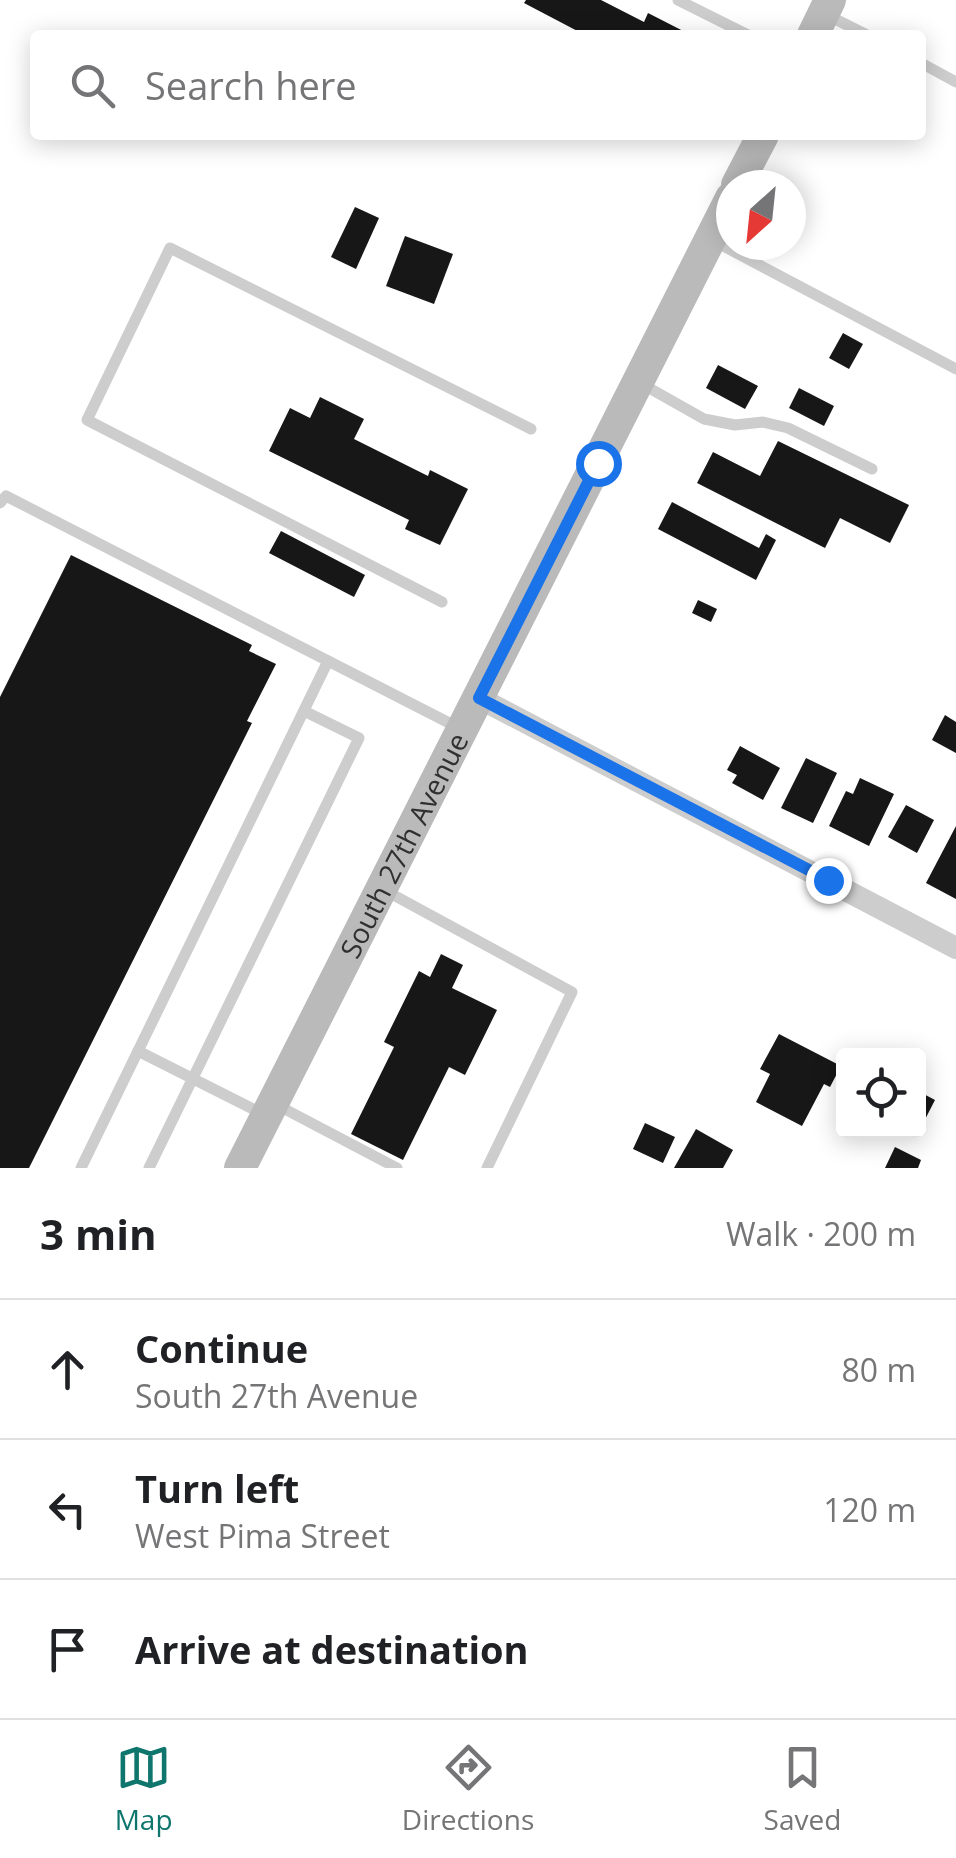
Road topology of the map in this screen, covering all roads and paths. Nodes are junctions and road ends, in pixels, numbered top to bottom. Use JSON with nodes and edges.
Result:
{"nodes":[{"id":1,"x":678,"y":0,"type":"edge"},
{"id":2,"x":822,"y":16,"type":"edge"},
{"id":3,"x":738,"y":30,"type":"edge"},
{"id":4,"x":854,"y":30,"type":"edge"},
{"id":5,"x":926,"y":66,"type":"edge"},
{"id":6,"x":956,"y":82,"type":"edge"},
{"id":7,"x":760,"y":140,"type":"edge"},
{"id":8,"x":746,"y":170,"type":"edge"},
{"id":9,"x":716,"y":227,"type":"edge"},
{"id":10,"x":710,"y":238,"type":"junction"},
{"id":11,"x":956,"y":368,"type":"edge"},
{"id":12,"x":638,"y":382,"type":"junction"},
{"id":13,"x":530,"y":429,"type":"dead end"},
{"id":14,"x":872,"y":469,"type":"dead end"},
{"id":15,"x":0,"y":504,"type":"edge"},
{"id":16,"x":442,"y":602,"type":"dead end"},
{"id":17,"x":328,"y":661,"type":"junction"},
{"id":18,"x":479,"y":698,"type":"junction"},
{"id":19,"x":304,"y":711,"type":"junction"},
{"id":20,"x":462,"y":730,"type":"junction"},
{"id":21,"x":382,"y":889,"type":"junction"},
{"id":22,"x":956,"y":948,"type":"edge"},
{"id":23,"x":138,"y":1051,"type":"junction"},
{"id":24,"x":192,"y":1079,"type":"junction"},
{"id":25,"x":270,"y":1109,"type":"junction"},
{"id":26,"x":81,"y":1168,"type":"edge"},
{"id":27,"x":148,"y":1168,"type":"edge"},
{"id":28,"x":240,"y":1168,"type":"edge"},
{"id":29,"x":397,"y":1168,"type":"edge"},
{"id":30,"x":487,"y":1168,"type":"edge"}],
"edges":[{"from":1,"to":3,"type":"lane"},
{"from":2,"to":4,"type":"lane"},
{"from":5,"to":6,"type":"lane"},
{"from":7,"to":8,"type":"main road"},
{"from":9,"to":10,"type":"main road","name":"South 27th Avenue"},
{"from":10,"to":11,"type":"lane"},
{"from":10,"to":12,"type":"main road","name":"South 27th Avenue"},
{"from":12,"to":14,"type":"lane"},
{"from":12,"to":18,"type":"main road","name":"South 27th Avenue"},
{"from":13,"to":16,"type":"lane"},
{"from":15,"to":17,"type":"lane"},
{"from":17,"to":19,"type":"lane"},
{"from":17,"to":20,"type":"lane"},
{"from":18,"to":20,"type":"main road","name":"South 27th Avenue"},
{"from":18,"to":22,"type":"street"},
{"from":19,"to":23,"type":"lane"},
{"from":19,"to":24,"type":"lane"},
{"from":20,"to":21,"type":"main road","name":"South 27th Avenue"},
{"from":21,"to":25,"type":"main road","name":"South 27th Avenue"},
{"from":21,"to":30,"type":"lane"},
{"from":23,"to":24,"type":"lane"},
{"from":23,"to":26,"type":"lane"},
{"from":24,"to":25,"type":"lane"},
{"from":24,"to":27,"type":"lane"},
{"from":25,"to":28,"type":"main road","name":"South 27th Avenue"},
{"from":25,"to":29,"type":"lane"}]}
